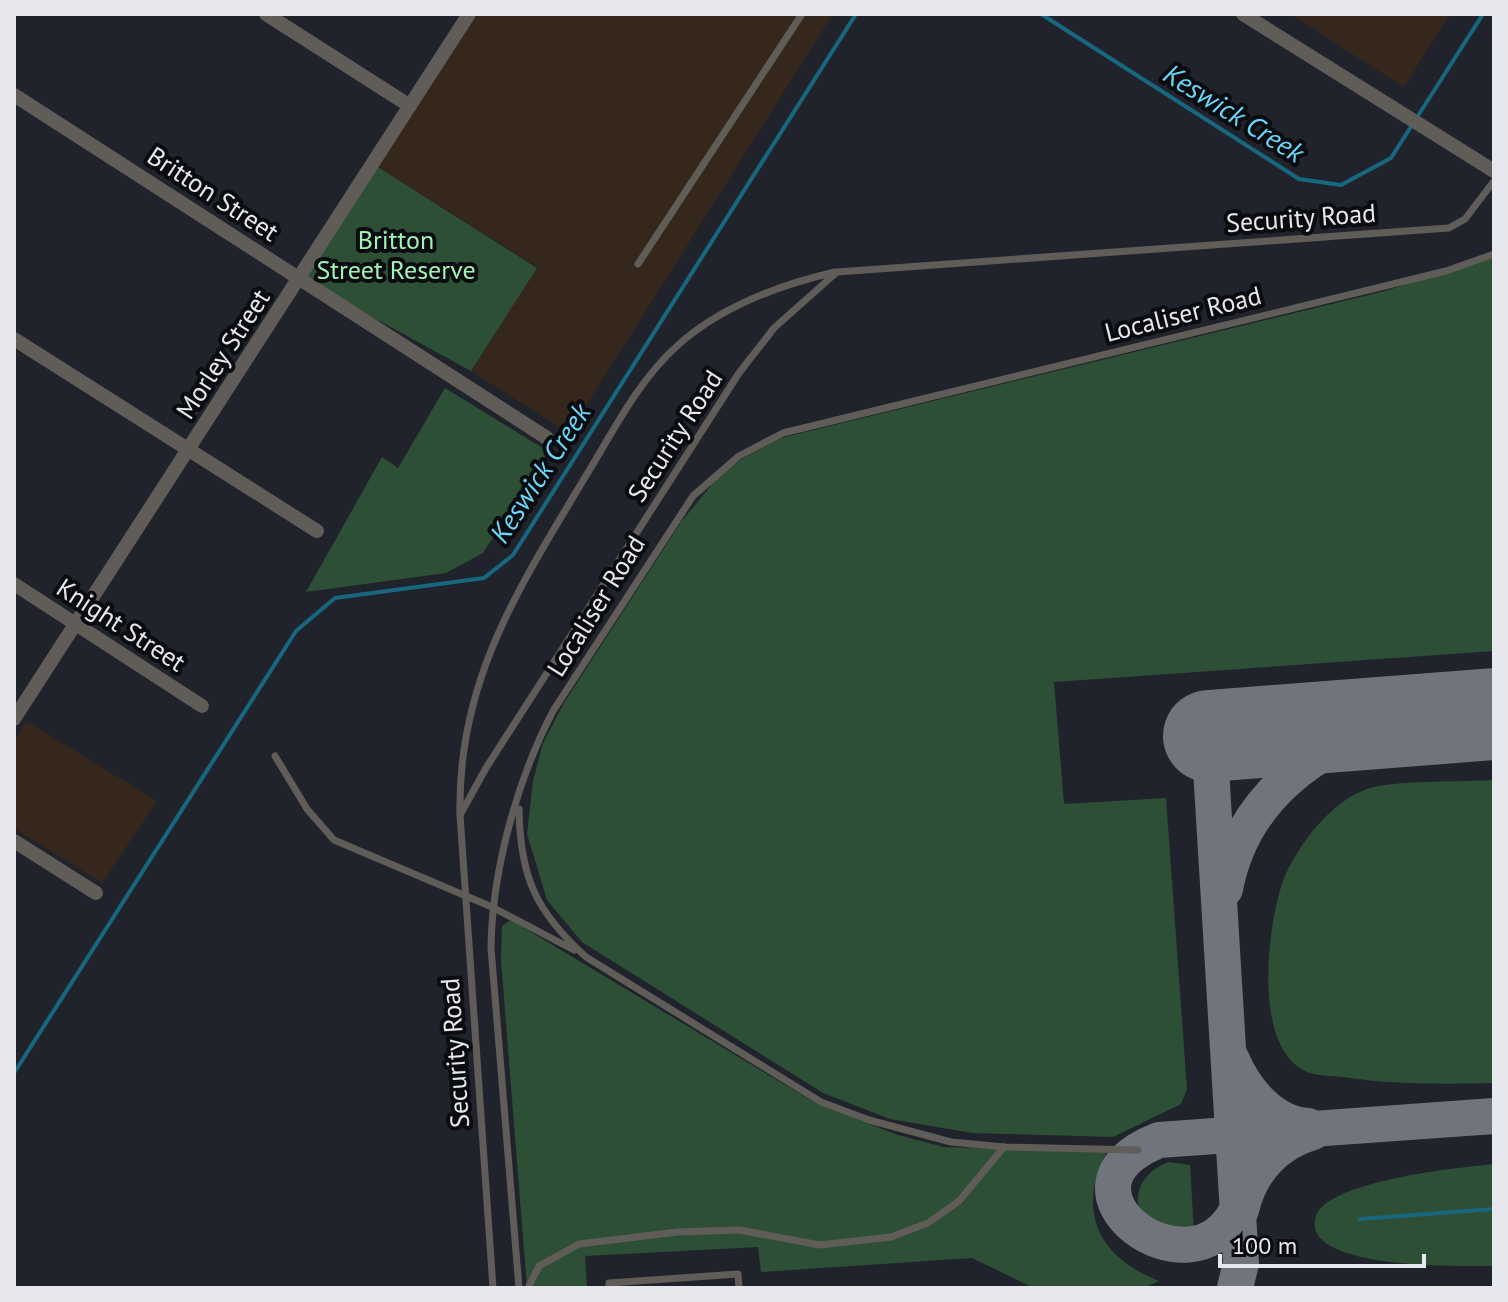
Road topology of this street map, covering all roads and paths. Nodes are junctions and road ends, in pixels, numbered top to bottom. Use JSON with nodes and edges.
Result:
{"nodes":[{"id":1,"x":266,"y":14,"type":"edge"},
{"id":2,"x":469,"y":14,"type":"edge"},
{"id":3,"x":802,"y":14,"type":"edge"},
{"id":4,"x":1248,"y":15,"type":"edge"},
{"id":5,"x":14,"y":95,"type":"edge"},
{"id":6,"x":410,"y":106,"type":"junction"},
{"id":7,"x":1494,"y":171,"type":"edge"},
{"id":8,"x":1494,"y":181,"type":"edge"},
{"id":9,"x":1494,"y":254,"type":"edge"},
{"id":10,"x":638,"y":264,"type":"dead end"},
{"id":11,"x":837,"y":272,"type":"junction"},
{"id":12,"x":301,"y":278,"type":"junction"},
{"id":13,"x":14,"y":339,"type":"edge"},
{"id":14,"x":547,"y":438,"type":"dead end"},
{"id":15,"x":189,"y":451,"type":"junction"},
{"id":16,"x":317,"y":531,"type":"dead end"},
{"id":17,"x":14,"y":584,"type":"edge"},
{"id":18,"x":75,"y":623,"type":"junction"},
{"id":19,"x":202,"y":706,"type":"dead end"},
{"id":20,"x":14,"y":719,"type":"edge"},
{"id":21,"x":275,"y":756,"type":"dead end"},
{"id":22,"x":519,"y":802,"type":"junction"},
{"id":23,"x":460,"y":815,"type":"junction"},
{"id":24,"x":14,"y":841,"type":"edge"},
{"id":25,"x":96,"y":893,"type":"dead end"},
{"id":26,"x":463,"y":894,"type":"junction"},
{"id":27,"x":492,"y":907,"type":"junction"},
{"id":28,"x":586,"y":957,"type":"junction"},
{"id":29,"x":1004,"y":1147,"type":"junction"},
{"id":30,"x":1138,"y":1150,"type":"dead end"},
{"id":31,"x":493,"y":1288,"type":"edge"},
{"id":32,"x":519,"y":1288,"type":"edge"},
{"id":33,"x":528,"y":1288,"type":"edge"},
{"id":34,"x":609,"y":1288,"type":"edge"},
{"id":35,"x":739,"y":1288,"type":"edge"}],
"edges":[{"from":1,"to":6,"type":"street"},
{"from":2,"to":6,"type":"street","name":"Morley Street"},
{"from":3,"to":10,"type":"lane"},
{"from":4,"to":7,"type":"street"},
{"from":5,"to":12,"type":"street","name":"Britton Street"},
{"from":6,"to":12,"type":"street","name":"Morley Street"},
{"from":8,"to":11,"type":"lane","name":"Security Road"},
{"from":9,"to":22,"type":"lane","name":"Localiser Road"},
{"from":11,"to":23,"type":"lane","name":"Security Road"},
{"from":11,"to":23,"type":"lane"},
{"from":12,"to":14,"type":"street","name":"Britton Street"},
{"from":12,"to":15,"type":"street","name":"Morley Street"},
{"from":13,"to":15,"type":"street"},
{"from":15,"to":16,"type":"street"},
{"from":15,"to":18,"type":"street","name":"Morley Street"},
{"from":17,"to":18,"type":"street","name":"Knight Street"},
{"from":18,"to":19,"type":"street","name":"Knight Street"},
{"from":18,"to":20,"type":"street","name":"Morley Street"},
{"from":21,"to":26,"type":"lane"},
{"from":22,"to":27,"type":"lane","name":"Localiser Road"},
{"from":22,"to":28,"type":"lane"},
{"from":23,"to":26,"type":"lane","name":"Security Road"},
{"from":24,"to":25,"type":"street"},
{"from":26,"to":27,"type":"lane"},
{"from":26,"to":31,"type":"lane","name":"Security Road"},
{"from":27,"to":28,"type":"lane"},
{"from":27,"to":32,"type":"lane","name":"Localiser Road"},
{"from":28,"to":29,"type":"lane"},
{"from":29,"to":30,"type":"lane"},
{"from":29,"to":33,"type":"lane"},
{"from":34,"to":35,"type":"lane"}]}
